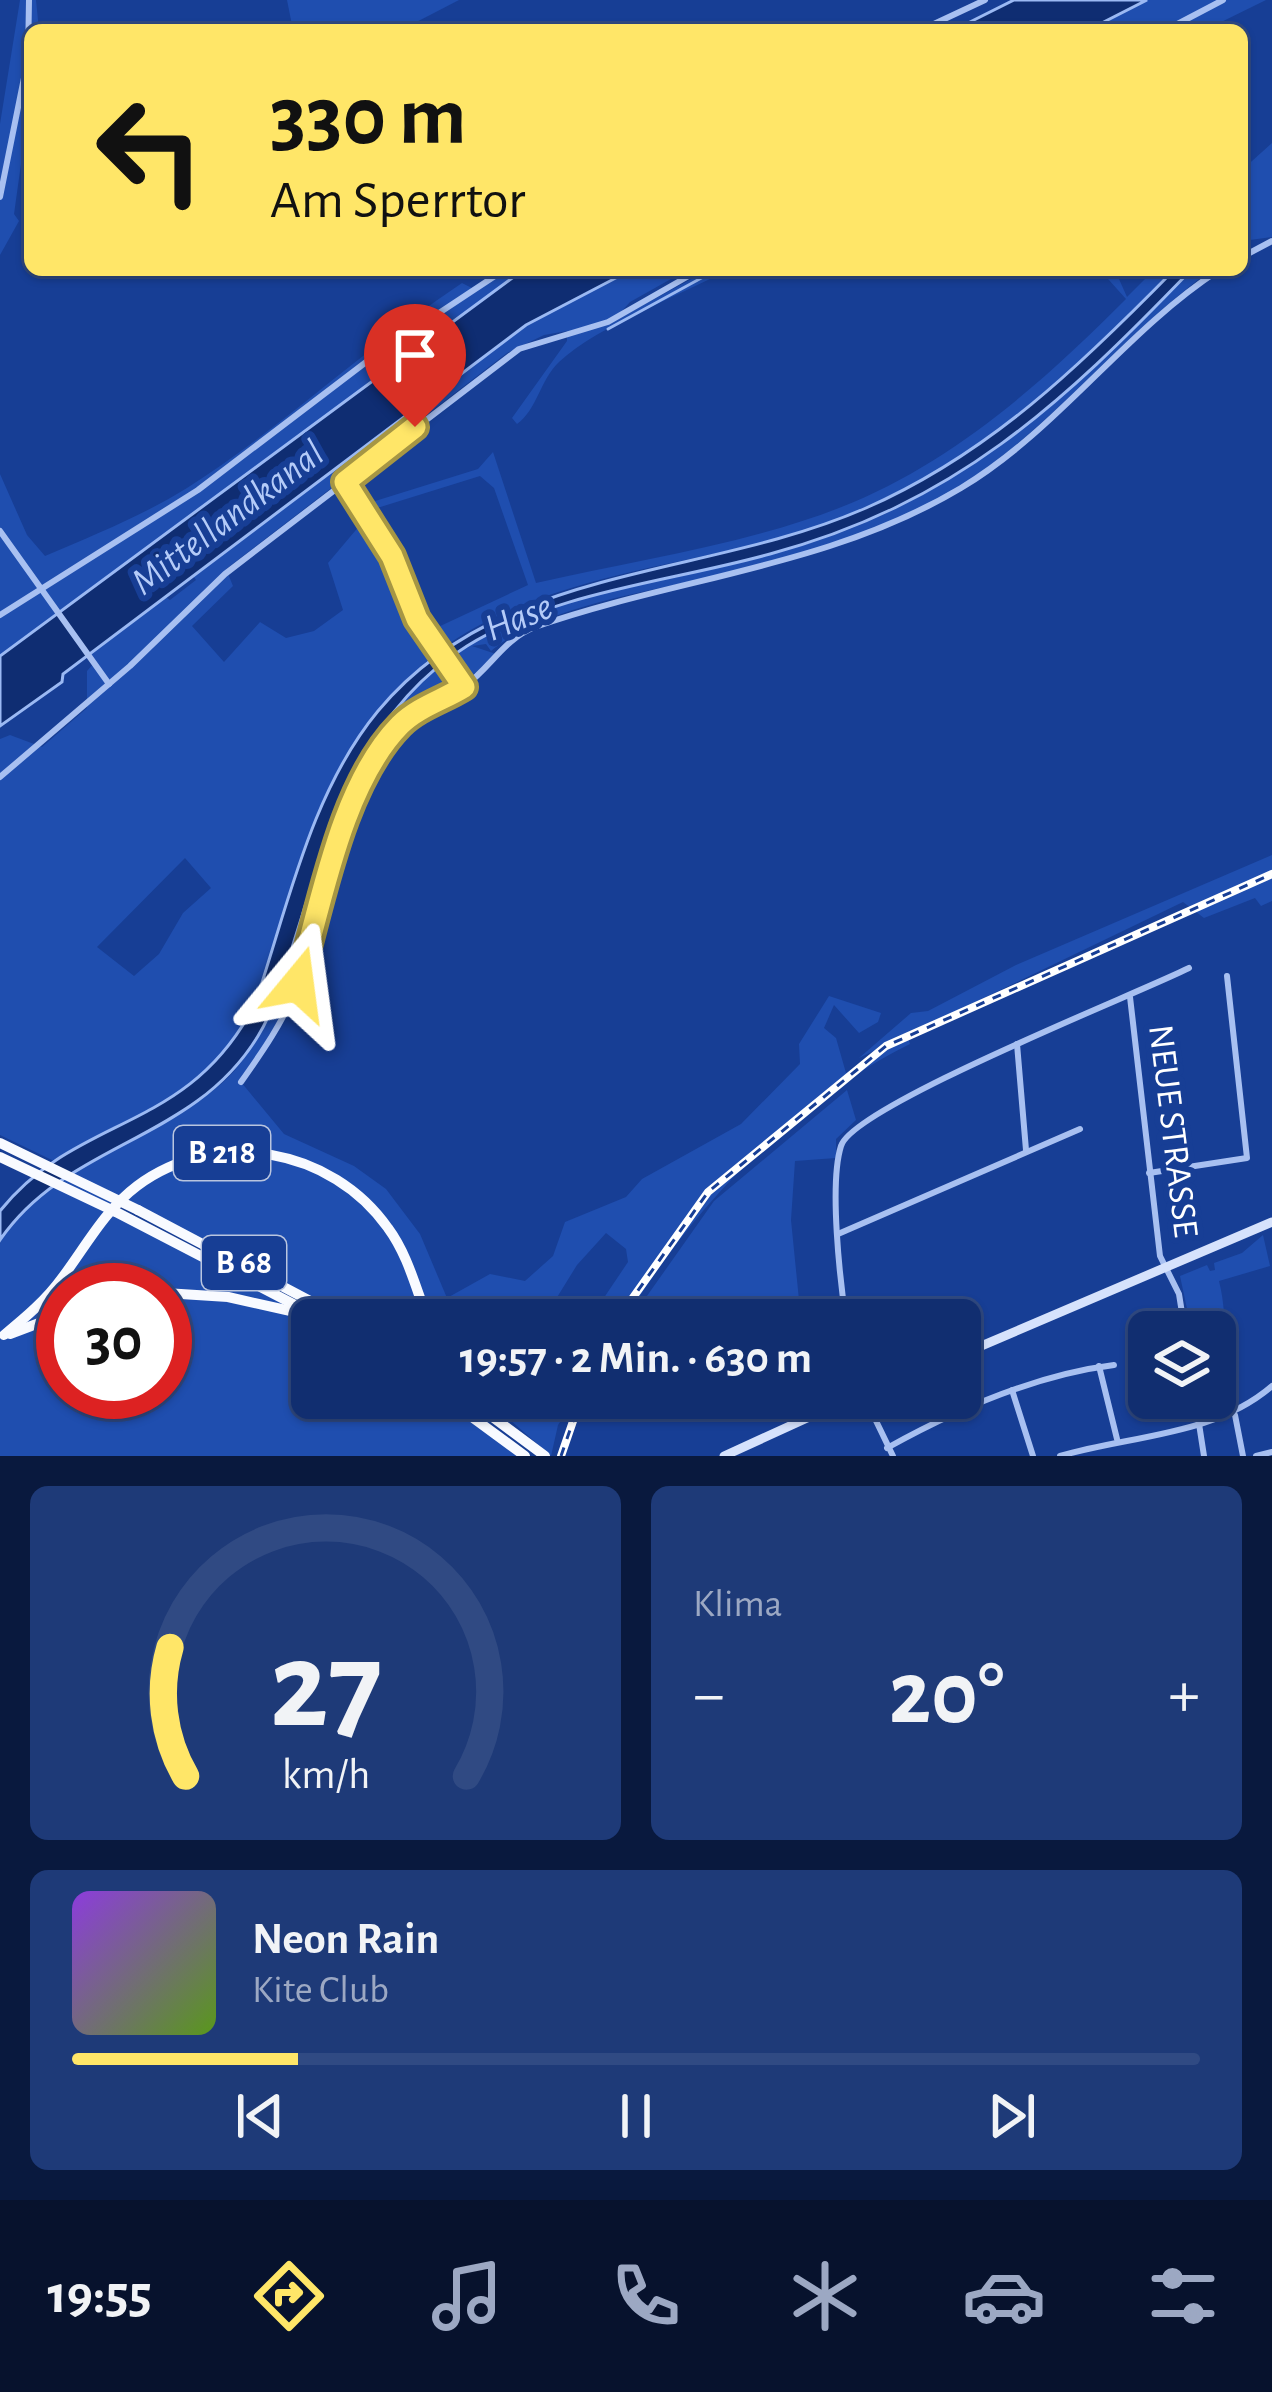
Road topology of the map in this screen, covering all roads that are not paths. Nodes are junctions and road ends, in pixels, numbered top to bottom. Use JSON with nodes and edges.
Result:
{"nodes":[{"id":1,"x":985,"y":0,"type":"edge"},
{"id":2,"x":1223,"y":0,"type":"edge"},
{"id":3,"x":934,"y":24,"type":"edge"},
{"id":4,"x":1177,"y":24,"type":"edge"},
{"id":5,"x":24,"y":78,"type":"edge"},
{"id":6,"x":0,"y":196,"type":"edge"},
{"id":7,"x":496,"y":276,"type":"edge"},
{"id":8,"x":688,"y":276,"type":"edge"},
{"id":9,"x":1210,"y":276,"type":"edge"},
{"id":10,"x":345,"y":482,"type":"junction"},
{"id":11,"x":0,"y":531,"type":"edge"},
{"id":12,"x":38,"y":587,"type":"junction"},
{"id":13,"x":0,"y":615,"type":"edge"},
{"id":14,"x":110,"y":684,"type":"junction"},
{"id":15,"x":464,"y":687,"type":"junction"},
{"id":16,"x":0,"y":777,"type":"edge"},
{"id":17,"x":1189,"y":968,"type":"dead end"},
{"id":18,"x":1227,"y":976,"type":"dead end"},
{"id":19,"x":1130,"y":997,"type":"junction"},
{"id":20,"x":1017,"y":1044,"type":"junction"},
{"id":21,"x":241,"y":1082,"type":"dead end"},
{"id":22,"x":1080,"y":1129,"type":"dead end"},
{"id":23,"x":0,"y":1143,"type":"edge"},
{"id":24,"x":1026,"y":1150,"type":"junction"},
{"id":25,"x":0,"y":1156,"type":"edge"},
{"id":26,"x":1149,"y":1173,"type":"junction"},
{"id":27,"x":120,"y":1201,"type":"junction"},
{"id":28,"x":135,"y":1215,"type":"junction"},
{"id":29,"x":1272,"y":1222,"type":"edge"},
{"id":30,"x":838,"y":1234,"type":"junction"},
{"id":31,"x":1168,"y":1270,"type":"junction"},
{"id":32,"x":192,"y":1295,"type":"edge"},
{"id":33,"x":304,"y":1299,"type":"edge"},
{"id":34,"x":419,"y":1299,"type":"edge"},
{"id":35,"x":844,"y":1299,"type":"edge"},
{"id":36,"x":291,"y":1302,"type":"edge"},
{"id":37,"x":1179,"y":1311,"type":"edge"},
{"id":38,"x":291,"y":1312,"type":"edge"},
{"id":39,"x":36,"y":1324,"type":"edge"},
{"id":40,"x":2,"y":1336,"type":"edge"},
{"id":41,"x":981,"y":1346,"type":"edge"},
{"id":42,"x":1114,"y":1364,"type":"dead end"},
{"id":43,"x":1099,"y":1366,"type":"junction"},
{"id":44,"x":1272,"y":1386,"type":"edge"},
{"id":45,"x":1012,"y":1390,"type":"junction"},
{"id":46,"x":1236,"y":1414,"type":"edge"},
{"id":47,"x":482,"y":1419,"type":"edge"},
{"id":48,"x":495,"y":1419,"type":"edge"},
{"id":49,"x":503,"y":1419,"type":"edge"},
{"id":50,"x":807,"y":1419,"type":"edge"},
{"id":51,"x":874,"y":1419,"type":"edge"},
{"id":52,"x":1198,"y":1419,"type":"edge"},
{"id":53,"x":1221,"y":1419,"type":"edge"},
{"id":54,"x":1236,"y":1419,"type":"edge"},
{"id":55,"x":1199,"y":1425,"type":"junction"},
{"id":56,"x":1118,"y":1439,"type":"junction"},
{"id":57,"x":887,"y":1448,"type":"junction"},
{"id":58,"x":539,"y":1452,"type":"edge"},
{"id":59,"x":1272,"y":1452,"type":"edge"},
{"id":60,"x":737,"y":1453,"type":"edge"},
{"id":61,"x":724,"y":1456,"type":"edge"},
{"id":62,"x":893,"y":1456,"type":"edge"},
{"id":63,"x":1033,"y":1456,"type":"edge"},
{"id":64,"x":1060,"y":1456,"type":"edge"},
{"id":65,"x":1204,"y":1456,"type":"edge"},
{"id":66,"x":1243,"y":1456,"type":"edge"},
{"id":67,"x":1256,"y":1456,"type":"edge"}],
"edges":[{"from":1,"to":3,"type":"street"},
{"from":2,"to":4,"type":"street"},
{"from":5,"to":6,"type":"street"},
{"from":7,"to":12,"type":"street"},
{"from":8,"to":10,"type":"street"},
{"from":9,"to":15,"type":"street"},
{"from":10,"to":14,"type":"street"},
{"from":10,"to":15,"type":"street"},
{"from":11,"to":12,"type":"street"},
{"from":12,"to":13,"type":"street"},
{"from":12,"to":14,"type":"street"},
{"from":14,"to":16,"type":"street"},
{"from":15,"to":21,"type":"street"},
{"from":17,"to":19,"type":"street"},
{"from":18,"to":26,"type":"street"},
{"from":19,"to":20,"type":"street"},
{"from":19,"to":26,"type":"street","name":"NEUE STRASSE"},
{"from":20,"to":24,"type":"street"},
{"from":20,"to":30,"type":"street"},
{"from":22,"to":24,"type":"street"},
{"from":23,"to":27,"type":"highway","number":"B 68","bridge":true},
{"from":24,"to":30,"type":"street"},
{"from":25,"to":28,"type":"highway","number":"B 68","bridge":true},
{"from":26,"to":31,"type":"street","name":"NEUE STRASSE"},
{"from":27,"to":28,"type":"highway","number":"B 68","bridge":true},
{"from":27,"to":34,"type":"highway","number":"B 218"},
{"from":27,"to":40,"type":"highway","number":"B 218"},
{"from":28,"to":33,"type":"highway","number":"B 68"},
{"from":28,"to":36,"type":"highway","number":"B 68"},
{"from":29,"to":31,"type":"main road"},
{"from":30,"to":35,"type":"street"},
{"from":31,"to":37,"type":"street","name":"NEUE STRASSE"},
{"from":31,"to":41,"type":"main road"},
{"from":32,"to":38,"type":"highway"},
{"from":39,"to":40,"type":"highway","number":"B 218"},
{"from":42,"to":43,"type":"street"},
{"from":43,"to":45,"type":"street"},
{"from":43,"to":56,"type":"street"},
{"from":44,"to":46,"type":"street"},
{"from":45,"to":57,"type":"street"},
{"from":45,"to":63,"type":"street"},
{"from":47,"to":58,"type":"highway"},
{"from":48,"to":58,"type":"highway"},
{"from":49,"to":58,"type":"highway"},
{"from":50,"to":60,"type":"main road"},
{"from":51,"to":57,"type":"street"},
{"from":52,"to":55,"type":"street"},
{"from":53,"to":55,"type":"street"},
{"from":54,"to":66,"type":"street"},
{"from":55,"to":56,"type":"street"},
{"from":55,"to":65,"type":"street"},
{"from":56,"to":64,"type":"street"},
{"from":57,"to":62,"type":"street"},
{"from":59,"to":67,"type":"street"},
{"from":60,"to":61,"type":"main road"}]}
